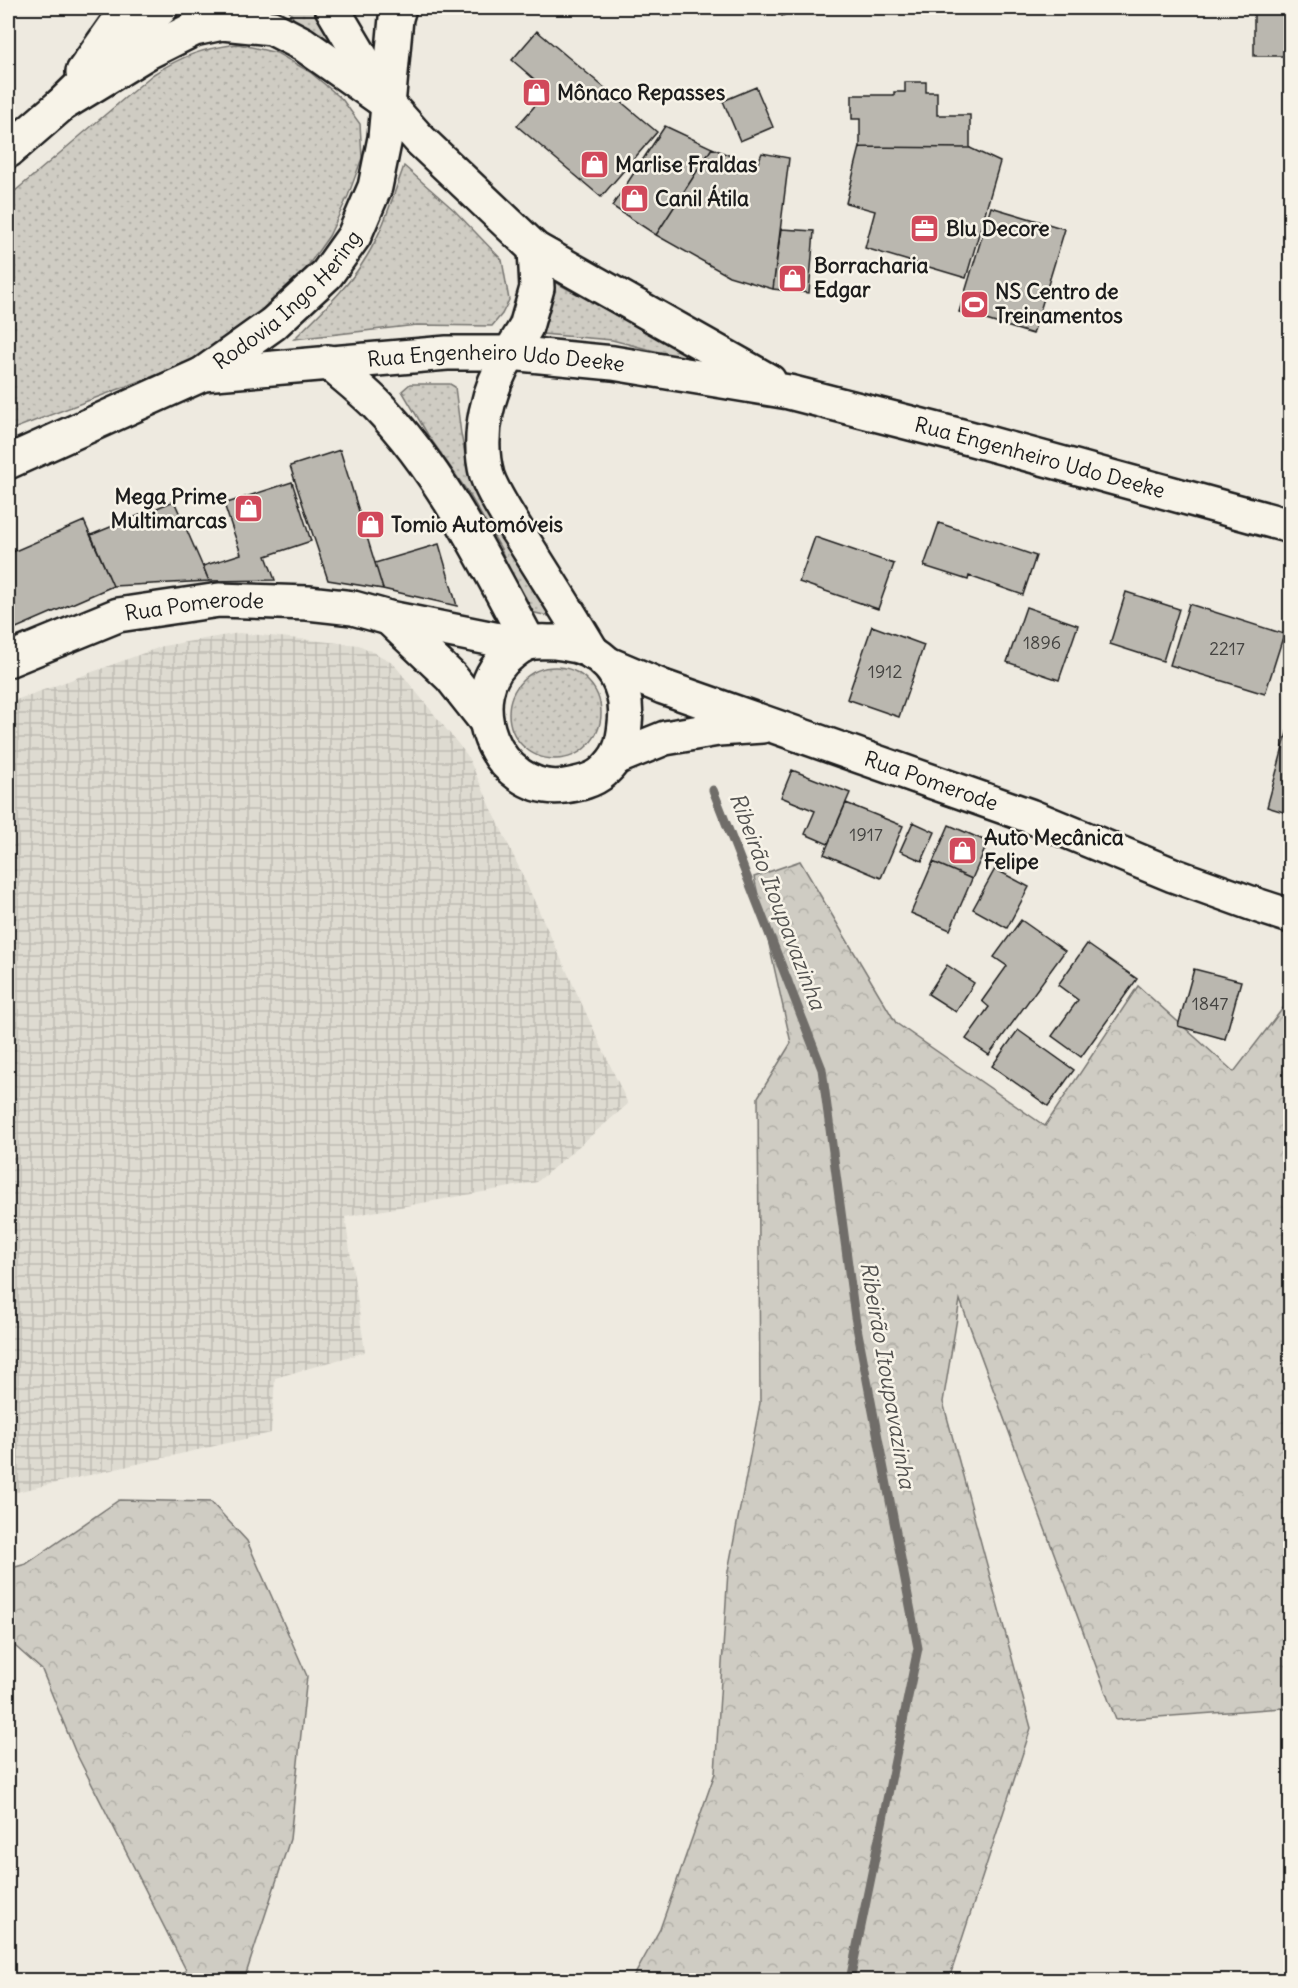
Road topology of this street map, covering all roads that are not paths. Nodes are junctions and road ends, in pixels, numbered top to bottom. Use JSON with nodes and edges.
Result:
{"nodes":[{"id":1,"x":128,"y":8,"type":"edge"},
{"id":2,"x":161,"y":8,"type":"edge"},
{"id":3,"x":332,"y":8,"type":"edge"},
{"id":4,"x":399,"y":8,"type":"edge"},
{"id":5,"x":388,"y":104,"type":"junction"},
{"id":6,"x":60,"y":105,"type":"junction"},
{"id":7,"x":8,"y":151,"type":"edge"},
{"id":8,"x":535,"y":249,"type":"junction"},
{"id":9,"x":510,"y":353,"type":"junction"},
{"id":10,"x":328,"y":362,"type":"junction"},
{"id":11,"x":202,"y":374,"type":"junction"},
{"id":12,"x":789,"y":392,"type":"junction"},
{"id":13,"x":8,"y":462,"type":"edge"},
{"id":14,"x":1290,"y":526,"type":"edge"},
{"id":15,"x":389,"y":618,"type":"junction"},
{"id":16,"x":527,"y":644,"type":"junction"},
{"id":17,"x":599,"y":658,"type":"junction"},
{"id":18,"x":8,"y":660,"type":"edge"},
{"id":19,"x":485,"y":720,"type":"junction"},
{"id":20,"x":776,"y":725,"type":"junction"},
{"id":21,"x":618,"y":757,"type":"junction"},
{"id":22,"x":1290,"y":916,"type":"edge"}],
"edges":[{"from":1,"to":6,"type":"main road"},
{"from":2,"to":6,"type":"main road"},
{"from":3,"to":5,"type":"main road"},
{"from":4,"to":5,"type":"main road","name":"Rodovia Ingo Hering"},
{"from":5,"to":6,"type":"main road"},
{"from":5,"to":8,"type":"main road","name":"Rua Engenheiro Udo Deeke"},
{"from":5,"to":11,"type":"main road","name":"Rodovia Ingo Hering"},
{"from":6,"to":7,"type":"main road"},
{"from":8,"to":9,"type":"main road"},
{"from":8,"to":12,"type":"main road","name":"Rua Engenheiro Udo Deeke"},
{"from":9,"to":10,"type":"main road","name":"Rua Engenheiro Udo Deeke"},
{"from":9,"to":12,"type":"main road","name":"Rua Engenheiro Udo Deeke"},
{"from":9,"to":17,"type":"main road"},
{"from":10,"to":11,"type":"main road","name":"Rua Engenheiro Udo Deeke"},
{"from":10,"to":16,"type":"main road"},
{"from":11,"to":13,"type":"main road","name":"Rodovia Ingo Hering"},
{"from":12,"to":14,"type":"main road","name":"Rua Engenheiro Udo Deeke"},
{"from":15,"to":16,"type":"main road","name":"Rua Pomerode"},
{"from":15,"to":18,"type":"main road","name":"Rua Pomerode"},
{"from":15,"to":19,"type":"main road","name":"Rua Pomerode"},
{"from":16,"to":17,"type":"main road"},
{"from":16,"to":19,"type":"main road"},
{"from":17,"to":20,"type":"main road","name":"Rua Pomerode"},
{"from":17,"to":21,"type":"main road"},
{"from":19,"to":21,"type":"main road"},
{"from":20,"to":21,"type":"main road","name":"Rua Pomerode"},
{"from":20,"to":22,"type":"main road","name":"Rua Pomerode"}]}
